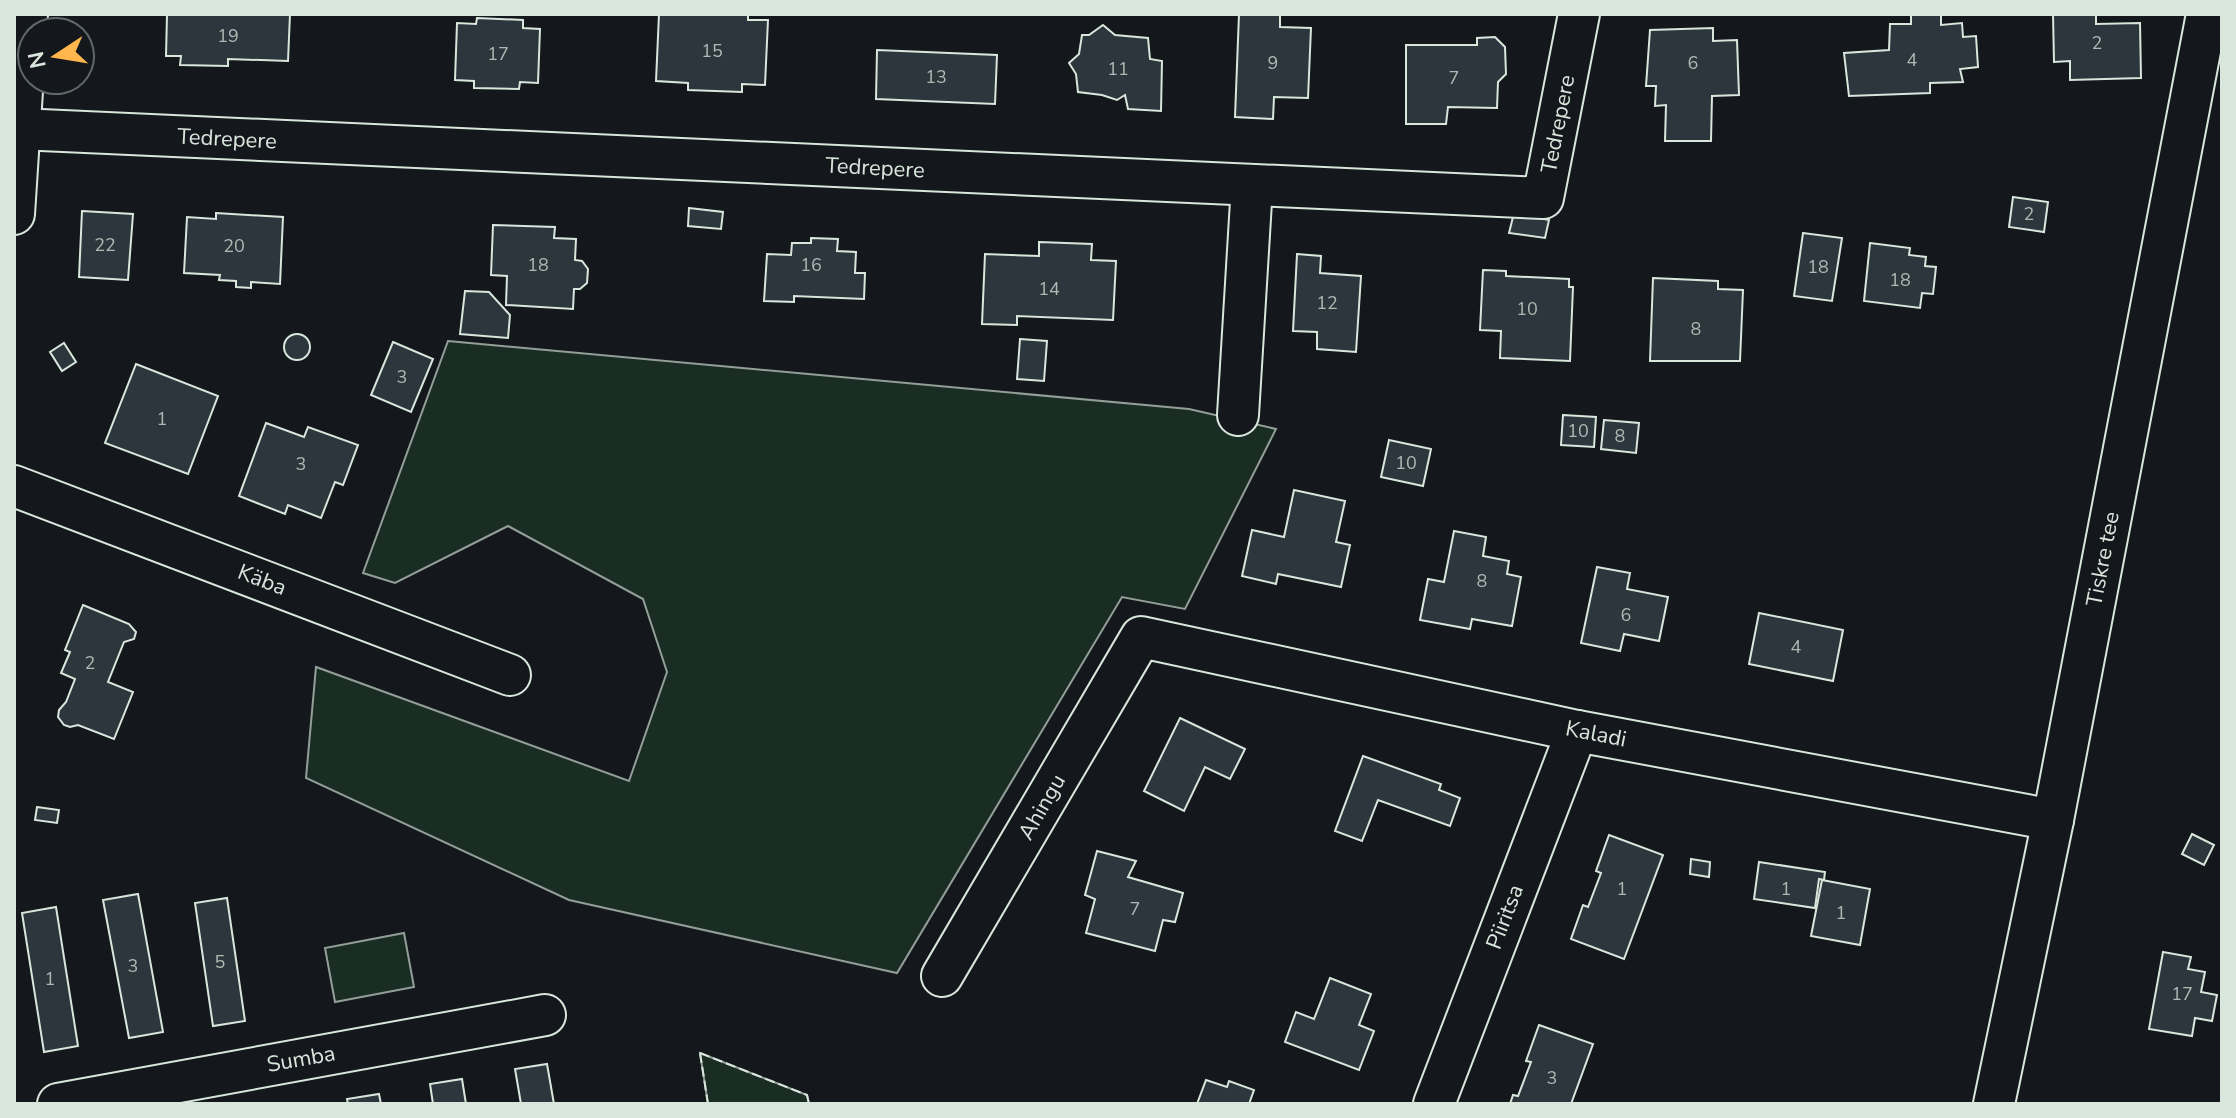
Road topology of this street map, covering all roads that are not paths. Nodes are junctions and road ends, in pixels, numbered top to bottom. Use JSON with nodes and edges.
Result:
{"nodes":[{"id":1,"x":27,"y":14,"type":"edge"},
{"id":2,"x":1579,"y":14,"type":"edge"},
{"id":3,"x":2207,"y":14,"type":"edge"},
{"id":4,"x":19,"y":129,"type":"junction"},
{"id":5,"x":1252,"y":185,"type":"junction"},
{"id":6,"x":14,"y":214,"type":"edge"},
{"id":7,"x":1238,"y":415,"type":"dead end"},
{"id":8,"x":14,"y":486,"type":"edge"},
{"id":9,"x":1141,"y":637,"type":"joint"},
{"id":10,"x":510,"y":675,"type":"dead end"},
{"id":11,"x":1577,"y":731,"type":"junction"},
{"id":12,"x":2053,"y":820,"type":"junction"},
{"id":13,"x":942,"y":976,"type":"dead end"},
{"id":14,"x":545,"y":1015,"type":"dead end"},
{"id":15,"x":58,"y":1104,"type":"edge"},
{"id":16,"x":1434,"y":1104,"type":"edge"},
{"id":17,"x":1994,"y":1104,"type":"edge"}],
"edges":[{"from":1,"to":4,"type":"street"},
{"from":2,"to":5,"type":"street","name":"Tedrepere"},
{"from":3,"to":12,"type":"street","name":"Tiskre tee"},
{"from":4,"to":5,"type":"street","name":"Tedrepere"},
{"from":4,"to":6,"type":"street"},
{"from":5,"to":7,"type":"street"},
{"from":8,"to":10,"type":"street","name":"Käba"},
{"from":9,"to":11,"type":"street","name":"Kaladi"},
{"from":9,"to":13,"type":"street","name":"Ahingu"},
{"from":11,"to":12,"type":"street","name":"Kaladi"},
{"from":11,"to":16,"type":"street","name":"Piiritsa"},
{"from":12,"to":17,"type":"street","name":"Tiskre tee"},
{"from":14,"to":15,"type":"street","name":"Sumba"}]}
